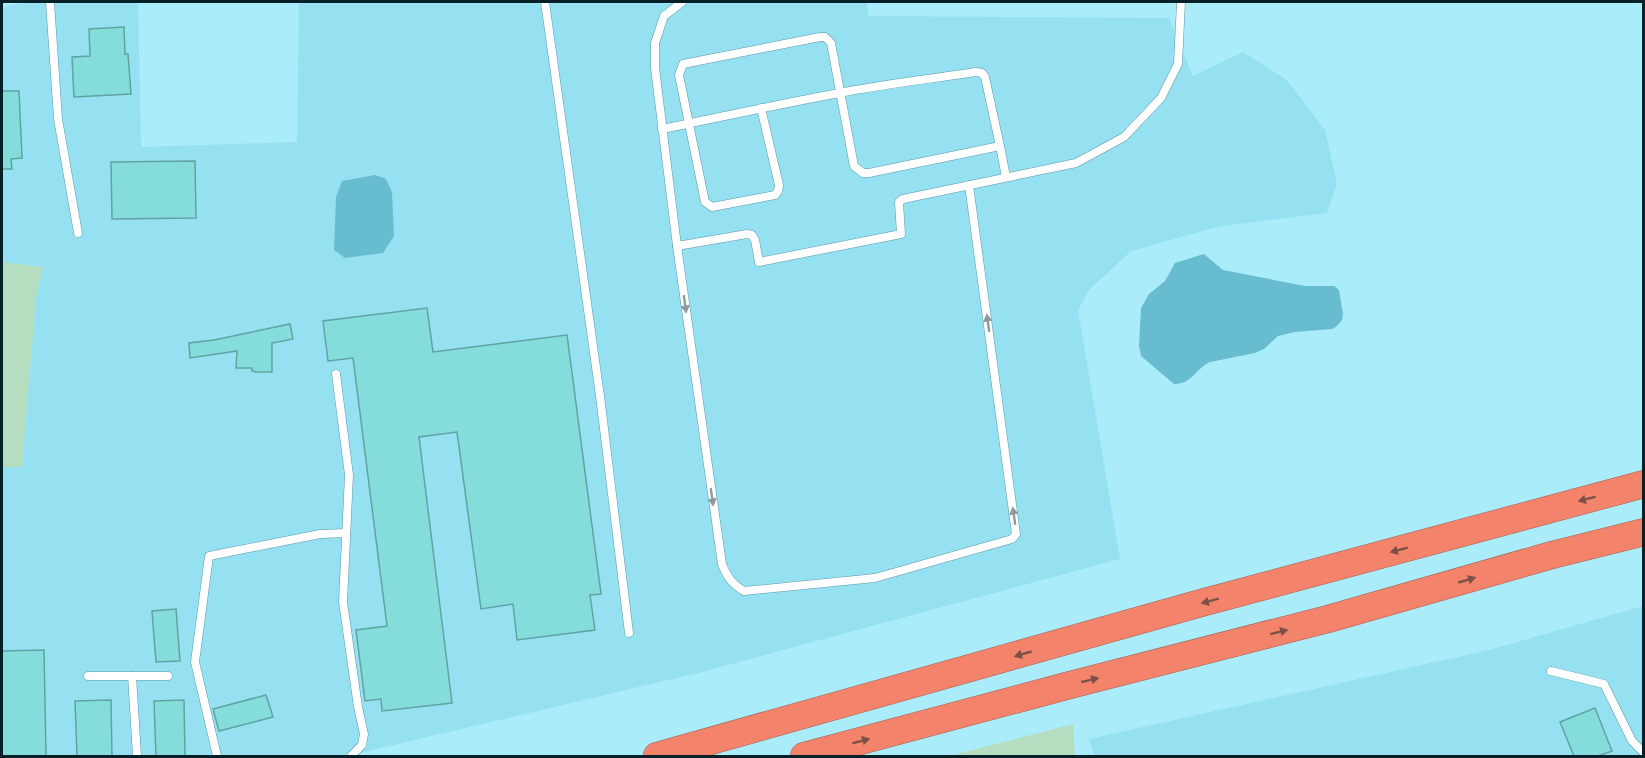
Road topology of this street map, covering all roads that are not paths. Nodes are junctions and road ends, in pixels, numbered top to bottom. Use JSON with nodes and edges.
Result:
{"nodes":[{"id":1,"x":50,"y":2,"type":"edge"},
{"id":2,"x":545,"y":2,"type":"edge"},
{"id":3,"x":682,"y":2,"type":"edge"},
{"id":4,"x":1181,"y":2,"type":"edge"},
{"id":5,"x":840,"y":92,"type":"junction"},
{"id":6,"x":761,"y":108,"type":"junction"},
{"id":7,"x":689,"y":123,"type":"junction"},
{"id":8,"x":662,"y":129,"type":"junction"},
{"id":9,"x":1000,"y":146,"type":"junction"},
{"id":10,"x":1006,"y":177,"type":"junction"},
{"id":11,"x":969,"y":185,"type":"junction"},
{"id":12,"x":78,"y":233,"type":"dead end"},
{"id":13,"x":677,"y":246,"type":"junction"},
{"id":14,"x":336,"y":374,"type":"dead end"},
{"id":15,"x":1644,"y":484,"type":"edge"},
{"id":16,"x":1644,"y":532,"type":"edge"},
{"id":17,"x":346,"y":533,"type":"junction"},
{"id":18,"x":629,"y":633,"type":"dead end"},
{"id":19,"x":1551,"y":671,"type":"dead end"},
{"id":20,"x":88,"y":676,"type":"dead end"},
{"id":21,"x":132,"y":676,"type":"junction"},
{"id":22,"x":168,"y":676,"type":"dead end"},
{"id":23,"x":1644,"y":753,"type":"edge"},
{"id":24,"x":137,"y":756,"type":"edge"},
{"id":25,"x":217,"y":756,"type":"edge"},
{"id":26,"x":351,"y":756,"type":"edge"},
{"id":27,"x":657,"y":756,"type":"edge"},
{"id":28,"x":804,"y":756,"type":"edge"}],
"edges":[{"from":1,"to":12,"type":"lane"},
{"from":2,"to":18,"type":"lane"},
{"from":3,"to":8,"type":"lane"},
{"from":4,"to":10,"type":"lane"},
{"from":5,"to":6,"type":"lane"},
{"from":5,"to":7,"type":"lane"},
{"from":5,"to":9,"type":"lane"},
{"from":5,"to":9,"type":"lane"},
{"from":6,"to":7,"type":"lane"},
{"from":6,"to":7,"type":"lane"},
{"from":7,"to":8,"type":"lane"},
{"from":8,"to":13,"type":"lane"},
{"from":9,"to":10,"type":"lane"},
{"from":10,"to":11,"type":"lane"},
{"from":11,"to":13,"type":"lane"},
{"from":13,"to":11,"type":"lane","one_way":true},
{"from":14,"to":17,"type":"lane"},
{"from":15,"to":27,"type":"highway","one_way":true},
{"from":28,"to":16,"type":"highway","one_way":true},
{"from":17,"to":25,"type":"lane"},
{"from":17,"to":26,"type":"lane"},
{"from":19,"to":23,"type":"lane"},
{"from":20,"to":21,"type":"lane"},
{"from":21,"to":22,"type":"lane"},
{"from":21,"to":24,"type":"lane"}]}
